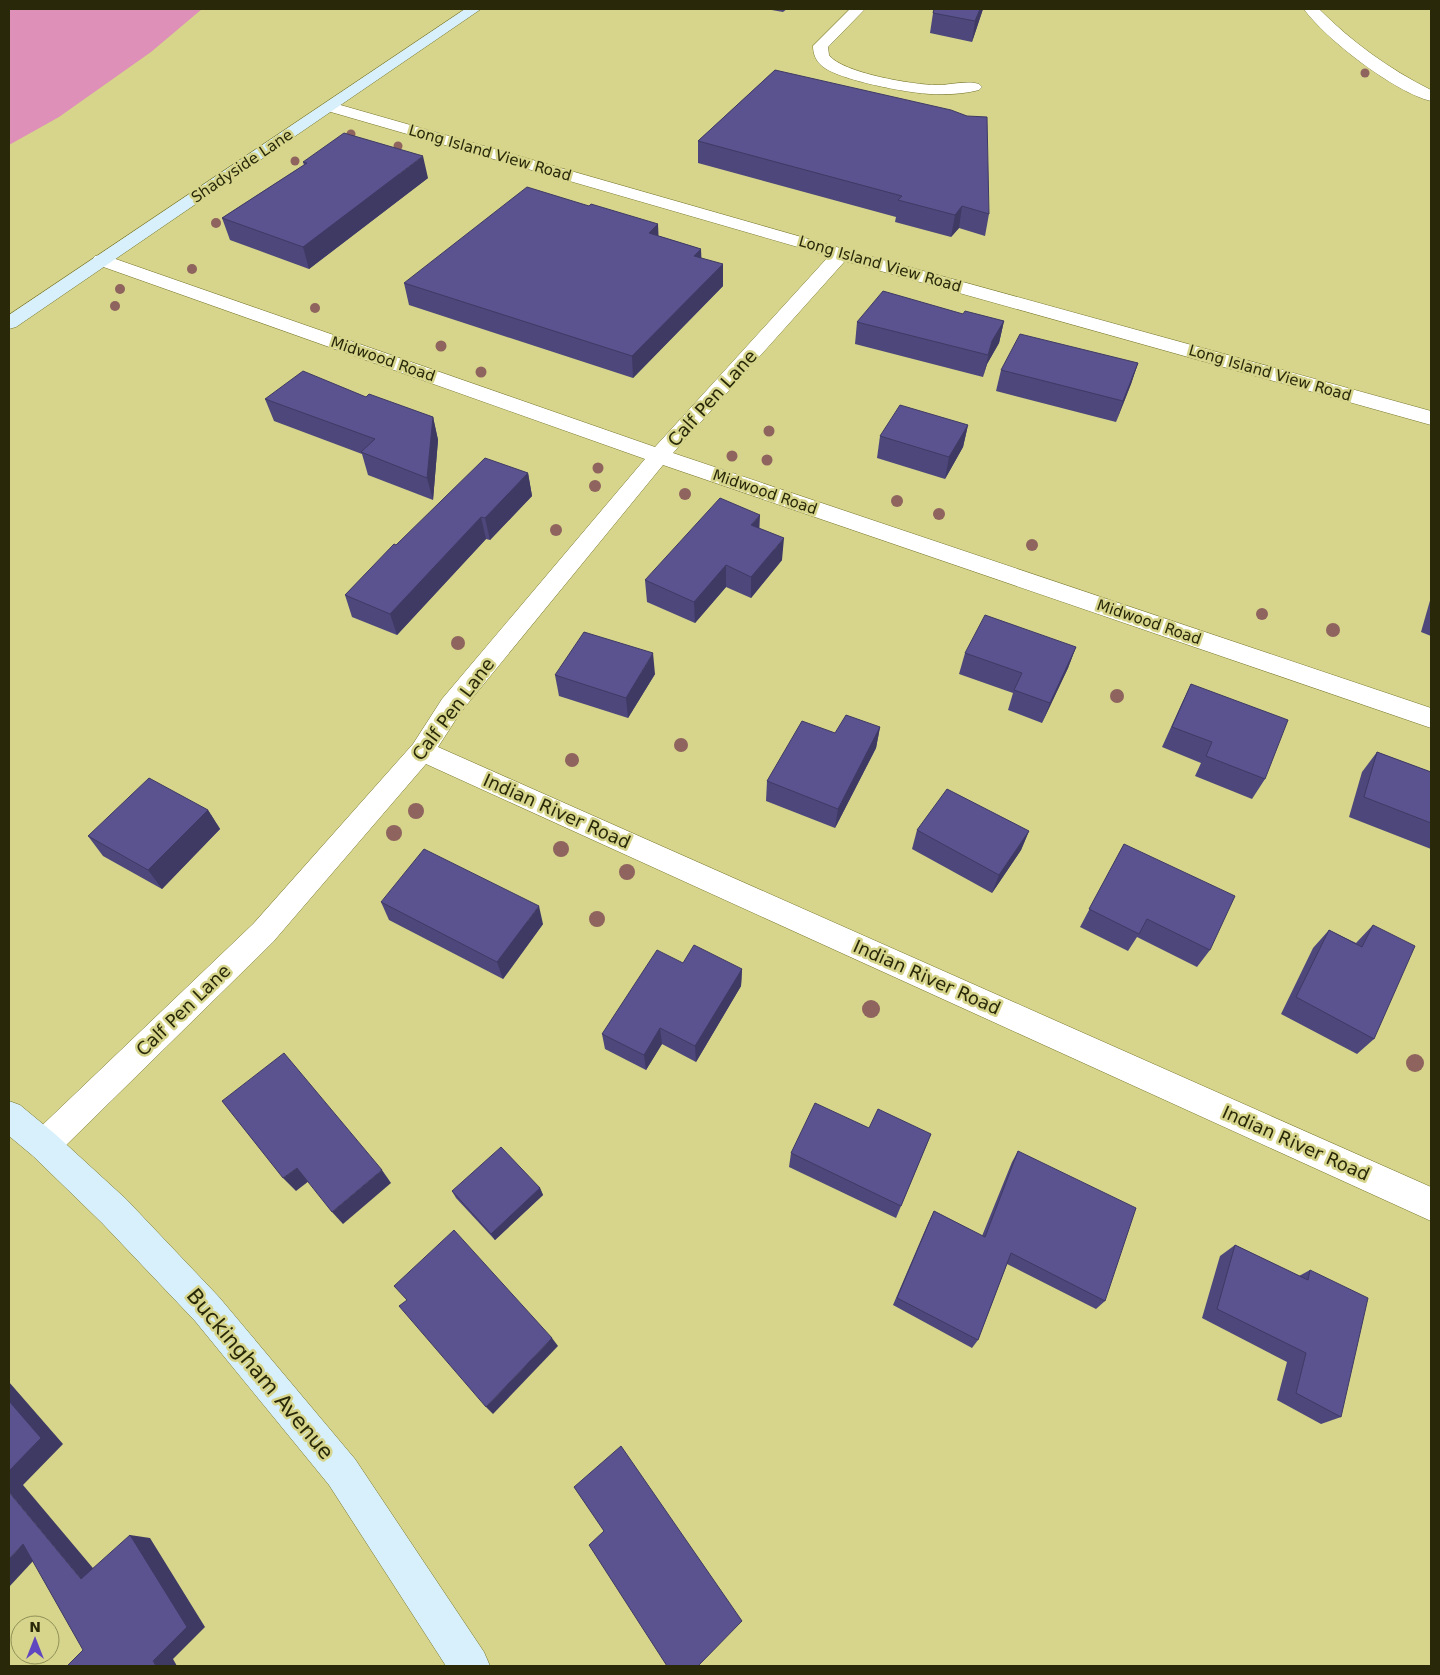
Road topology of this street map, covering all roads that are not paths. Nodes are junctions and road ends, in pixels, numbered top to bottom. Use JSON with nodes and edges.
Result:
{"nodes":[{"id":1,"x":474,"y":9,"type":"edge"},
{"id":2,"x":858,"y":9,"type":"edge"},
{"id":3,"x":1310,"y":9,"type":"edge"},
{"id":4,"x":974,"y":87,"type":"dead end"},
{"id":5,"x":1431,"y":96,"type":"edge"},
{"id":6,"x":330,"y":107,"type":"junction"},
{"id":7,"x":841,"y":254,"type":"junction"},
{"id":8,"x":101,"y":260,"type":"junction"},
{"id":9,"x":9,"y":323,"type":"edge"},
{"id":10,"x":1431,"y":418,"type":"edge"},
{"id":11,"x":659,"y":456,"type":"junction"},
{"id":12,"x":1431,"y":718,"type":"edge"},
{"id":13,"x":422,"y":751,"type":"junction"},
{"id":14,"x":9,"y":1116,"type":"edge"},
{"id":15,"x":44,"y":1145,"type":"junction"},
{"id":16,"x":1431,"y":1204,"type":"edge"},
{"id":17,"x":470,"y":1666,"type":"edge"}],
"edges":[{"from":1,"to":6,"type":"street","name":"Shadyside Lane"},
{"from":2,"to":4,"type":"street"},
{"from":3,"to":5,"type":"street"},
{"from":6,"to":7,"type":"street","name":"Long Island View Road"},
{"from":6,"to":8,"type":"street","name":"Shadyside Lane"},
{"from":7,"to":10,"type":"street","name":"Long Island View Road"},
{"from":7,"to":11,"type":"street","name":"Calf Pen Lane"},
{"from":8,"to":9,"type":"street","name":"Shadyside Lane"},
{"from":8,"to":11,"type":"street","name":"Midwood Road"},
{"from":11,"to":12,"type":"street","name":"Midwood Road"},
{"from":11,"to":13,"type":"street","name":"Calf Pen Lane"},
{"from":13,"to":15,"type":"street","name":"Calf Pen Lane"},
{"from":13,"to":16,"type":"street","name":"Indian River Road"},
{"from":14,"to":15,"type":"street","name":"Buckingham Avenue"},
{"from":15,"to":17,"type":"street","name":"Buckingham Avenue"}]}
